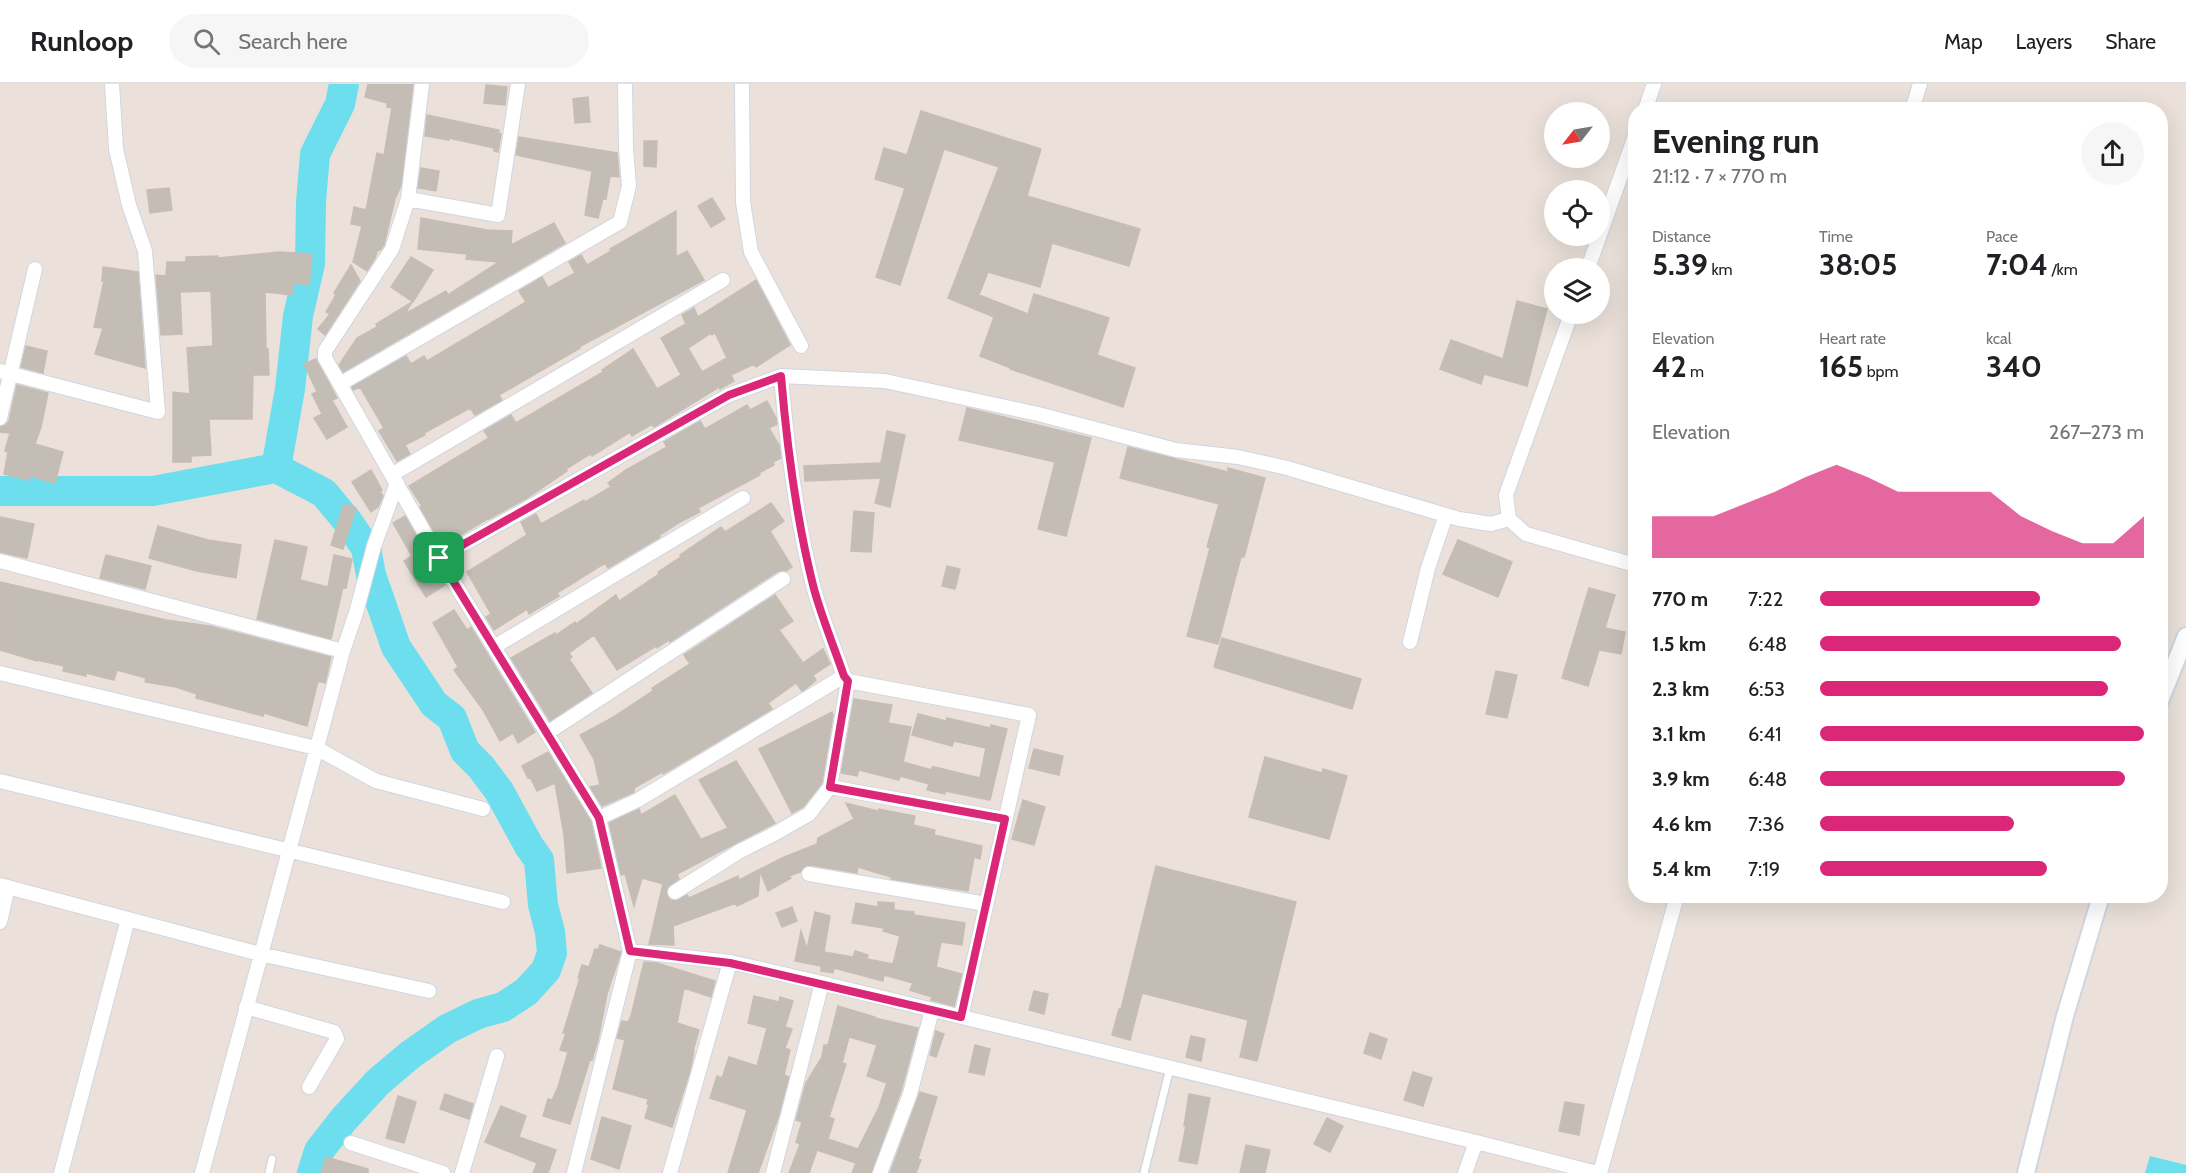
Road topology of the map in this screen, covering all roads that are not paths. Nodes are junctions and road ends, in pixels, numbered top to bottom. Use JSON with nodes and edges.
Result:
{"nodes":[{"id":1,"x":112,"y":84,"type":"edge"},
{"id":2,"x":422,"y":84,"type":"edge"},
{"id":3,"x":518,"y":84,"type":"edge"},
{"id":4,"x":625,"y":84,"type":"edge"},
{"id":5,"x":742,"y":84,"type":"edge"},
{"id":6,"x":1654,"y":84,"type":"edge"},
{"id":7,"x":1920,"y":84,"type":"edge"},
{"id":8,"x":1648,"y":102,"type":"edge"},
{"id":9,"x":1914,"y":102,"type":"edge"},
{"id":10,"x":1628,"y":156,"type":"edge"},
{"id":11,"x":408,"y":199,"type":"junction"},
{"id":12,"x":1592,"y":258,"type":"edge"},
{"id":13,"x":35,"y":269,"type":"dead end"},
{"id":14,"x":723,"y":280,"type":"dead end"},
{"id":15,"x":1567,"y":324,"type":"edge"},
{"id":16,"x":801,"y":346,"type":"dead end"},
{"id":17,"x":5,"y":372,"type":"edge"},
{"id":18,"x":781,"y":376,"type":"junction"},
{"id":19,"x":340,"y":384,"type":"junction"},
{"id":20,"x":0,"y":418,"type":"edge"},
{"id":21,"x":395,"y":478,"type":"junction"},
{"id":22,"x":743,"y":498,"type":"dead end"},
{"id":23,"x":1446,"y":515,"type":"junction"},
{"id":24,"x":1509,"y":519,"type":"junction"},
{"id":25,"x":439,"y":558,"type":"junction"},
{"id":26,"x":0,"y":561,"type":"edge"},
{"id":27,"x":1628,"y":563,"type":"edge"},
{"id":28,"x":783,"y":579,"type":"dead end"},
{"id":29,"x":2186,"y":636,"type":"edge"},
{"id":30,"x":1410,"y":642,"type":"dead end"},
{"id":31,"x":494,"y":647,"type":"junction"},
{"id":32,"x":342,"y":651,"type":"junction"},
{"id":33,"x":0,"y":673,"type":"edge"},
{"id":34,"x":846,"y":678,"type":"junction"},
{"id":35,"x":2168,"y":681,"type":"edge"},
{"id":36,"x":547,"y":733,"type":"junction"},
{"id":37,"x":316,"y":748,"type":"junction"},
{"id":38,"x":0,"y":781,"type":"edge"},
{"id":39,"x":830,"y":787,"type":"junction"},
{"id":40,"x":483,"y":809,"type":"dead end"},
{"id":41,"x":599,"y":818,"type":"junction"},
{"id":42,"x":1005,"y":819,"type":"junction"},
{"id":43,"x":288,"y":849,"type":"junction"},
{"id":44,"x":809,"y":874,"type":"dead end"},
{"id":45,"x":4,"y":886,"type":"edge"},
{"id":46,"x":675,"y":892,"type":"dead end"},
{"id":47,"x":503,"y":902,"type":"dead end"},
{"id":48,"x":1675,"y":903,"type":"edge"},
{"id":49,"x":2099,"y":903,"type":"edge"},
{"id":50,"x":986,"y":904,"type":"junction"},
{"id":51,"x":128,"y":919,"type":"junction"},
{"id":52,"x":0,"y":922,"type":"edge"},
{"id":53,"x":630,"y":951,"type":"junction"},
{"id":54,"x":260,"y":954,"type":"junction"},
{"id":55,"x":730,"y":963,"type":"junction"},
{"id":56,"x":822,"y":983,"type":"junction"},
{"id":57,"x":429,"y":991,"type":"dead end"},
{"id":58,"x":246,"y":1007,"type":"junction"},
{"id":59,"x":932,"y":1010,"type":"junction"},
{"id":60,"x":961,"y":1017,"type":"junction"},
{"id":61,"x":497,"y":1056,"type":"dead end"},
{"id":62,"x":1170,"y":1068,"type":"junction"},
{"id":63,"x":309,"y":1088,"type":"dead end"},
{"id":64,"x":1476,"y":1142,"type":"junction"},
{"id":65,"x":351,"y":1143,"type":"dead end"},
{"id":66,"x":272,"y":1160,"type":"dead end"},
{"id":67,"x":61,"y":1173,"type":"edge"},
{"id":68,"x":202,"y":1173,"type":"edge"},
{"id":69,"x":269,"y":1173,"type":"edge"},
{"id":70,"x":443,"y":1173,"type":"edge"},
{"id":71,"x":462,"y":1173,"type":"edge"},
{"id":72,"x":574,"y":1173,"type":"edge"},
{"id":73,"x":670,"y":1173,"type":"edge"},
{"id":74,"x":773,"y":1173,"type":"edge"},
{"id":75,"x":880,"y":1173,"type":"edge"},
{"id":76,"x":1144,"y":1173,"type":"edge"},
{"id":77,"x":1465,"y":1173,"type":"edge"},
{"id":78,"x":1599,"y":1173,"type":"edge"},
{"id":79,"x":2026,"y":1173,"type":"edge"}],
"edges":[{"from":1,"to":17,"type":"street"},
{"from":2,"to":11,"type":"street"},
{"from":3,"to":11,"type":"street"},
{"from":4,"to":19,"type":"street"},
{"from":5,"to":16,"type":"street"},
{"from":6,"to":8,"type":"street"},
{"from":7,"to":9,"type":"street"},
{"from":10,"to":12,"type":"street"},
{"from":11,"to":19,"type":"street"},
{"from":13,"to":17,"type":"street"},
{"from":14,"to":21,"type":"street"},
{"from":15,"to":24,"type":"street"},
{"from":17,"to":20,"type":"street"},
{"from":18,"to":23,"type":"street"},
{"from":18,"to":25,"type":"street"},
{"from":18,"to":34,"type":"street"},
{"from":19,"to":21,"type":"street"},
{"from":21,"to":25,"type":"street"},
{"from":21,"to":32,"type":"street"},
{"from":22,"to":31,"type":"street"},
{"from":23,"to":24,"type":"street"},
{"from":23,"to":30,"type":"street"},
{"from":24,"to":27,"type":"street"},
{"from":25,"to":31,"type":"street"},
{"from":26,"to":32,"type":"street"},
{"from":28,"to":36,"type":"street"},
{"from":29,"to":35,"type":"street"},
{"from":31,"to":36,"type":"street"},
{"from":32,"to":37,"type":"street"},
{"from":33,"to":37,"type":"street"},
{"from":34,"to":39,"type":"street"},
{"from":34,"to":41,"type":"street"},
{"from":34,"to":42,"type":"street"},
{"from":36,"to":41,"type":"street"},
{"from":37,"to":40,"type":"street"},
{"from":37,"to":43,"type":"street"},
{"from":38,"to":43,"type":"street"},
{"from":39,"to":42,"type":"street"},
{"from":39,"to":46,"type":"street"},
{"from":41,"to":53,"type":"street"},
{"from":42,"to":50,"type":"street"},
{"from":43,"to":47,"type":"street"},
{"from":43,"to":54,"type":"street"},
{"from":44,"to":50,"type":"street"},
{"from":45,"to":51,"type":"street"},
{"from":45,"to":52,"type":"street"},
{"from":48,"to":78,"type":"street"},
{"from":49,"to":79,"type":"street"},
{"from":50,"to":60,"type":"street"},
{"from":51,"to":54,"type":"street"},
{"from":51,"to":67,"type":"street"},
{"from":53,"to":55,"type":"street"},
{"from":53,"to":72,"type":"street"},
{"from":54,"to":57,"type":"street"},
{"from":54,"to":58,"type":"street"},
{"from":55,"to":56,"type":"street"},
{"from":55,"to":73,"type":"street"},
{"from":56,"to":59,"type":"street"},
{"from":56,"to":74,"type":"street"},
{"from":58,"to":63,"type":"street"},
{"from":58,"to":68,"type":"street"},
{"from":59,"to":60,"type":"street"},
{"from":59,"to":75,"type":"street"},
{"from":60,"to":62,"type":"street"},
{"from":61,"to":71,"type":"street"},
{"from":62,"to":64,"type":"street"},
{"from":62,"to":76,"type":"lane"},
{"from":64,"to":77,"type":"street"},
{"from":64,"to":78,"type":"street"},
{"from":65,"to":70,"type":"street"},
{"from":66,"to":69,"type":"lane"}]}
